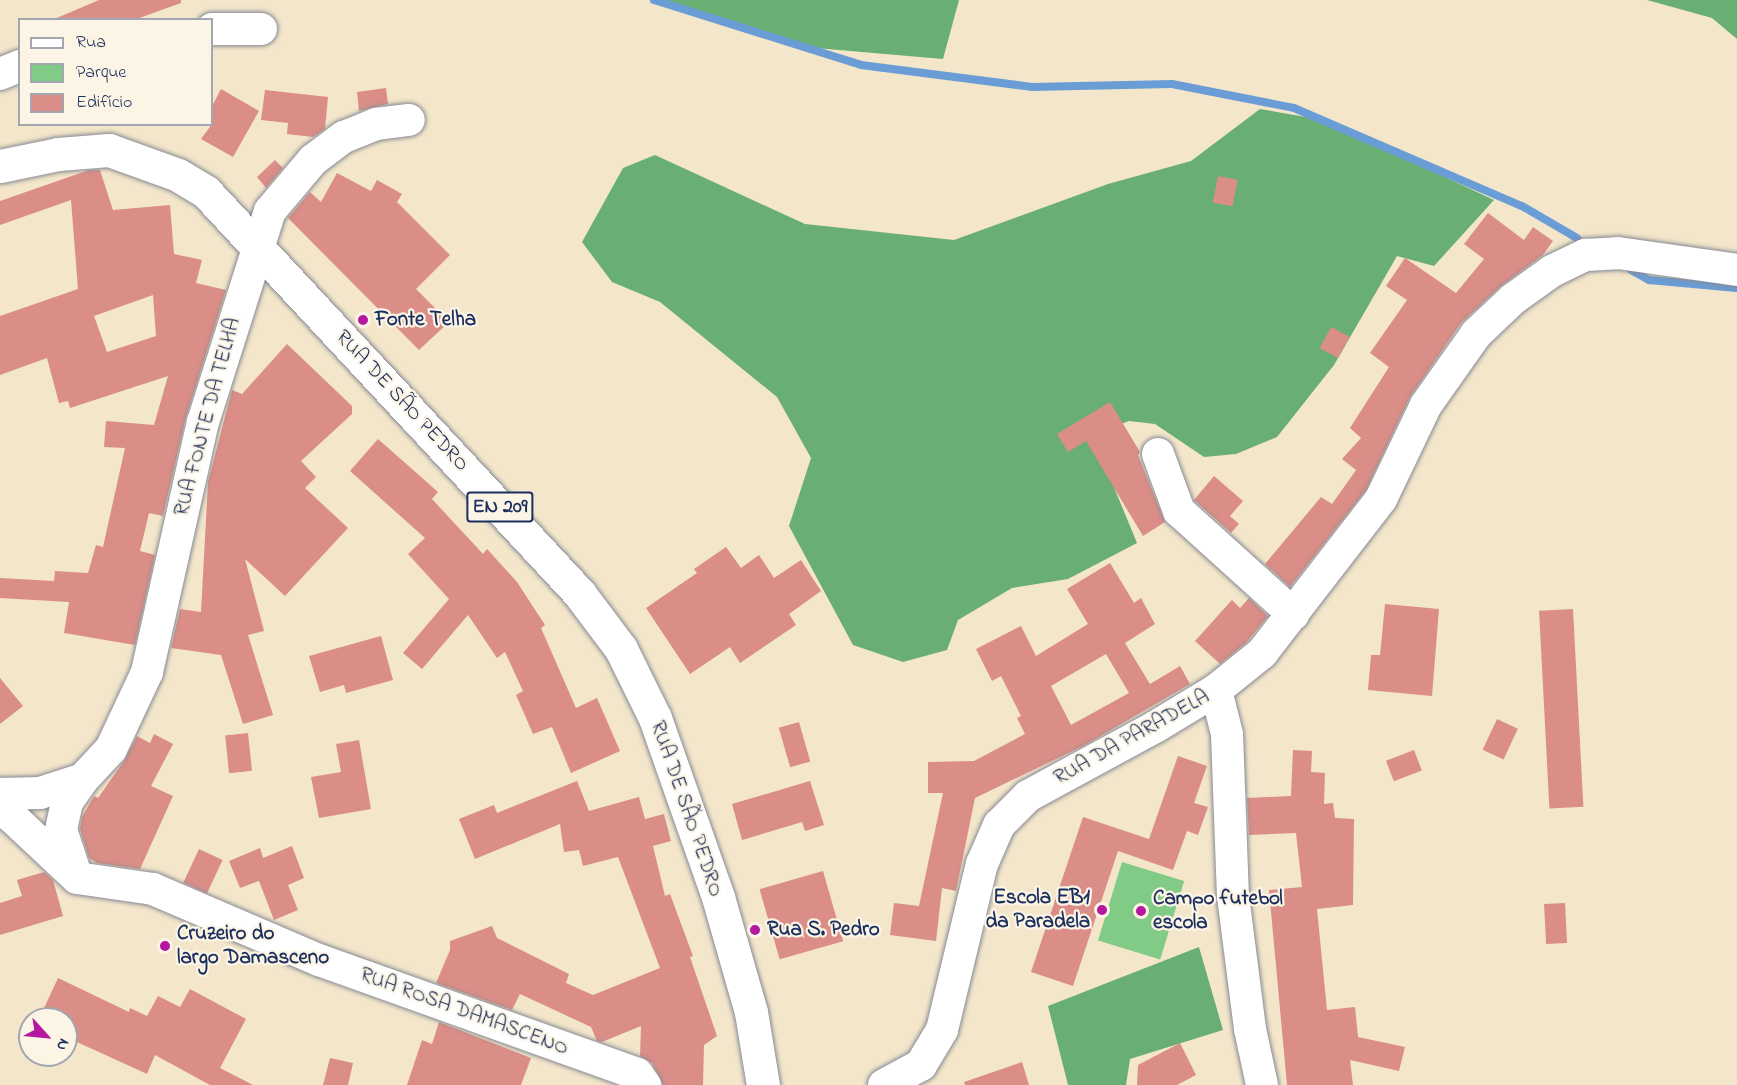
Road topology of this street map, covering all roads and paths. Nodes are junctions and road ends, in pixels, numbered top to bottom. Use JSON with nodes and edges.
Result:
{"nodes":[{"id":1,"x":213,"y":29,"type":"edge"},
{"id":2,"x":261,"y":29,"type":"dead end"},
{"id":3,"x":18,"y":67,"type":"edge"},
{"id":4,"x":0,"y":74,"type":"edge"},
{"id":5,"x":409,"y":120,"type":"dead end"},
{"id":6,"x":0,"y":166,"type":"edge"},
{"id":7,"x":256,"y":245,"type":"junction"},
{"id":8,"x":1737,"y":270,"type":"edge"},
{"id":9,"x":1158,"y":454,"type":"dead end"},
{"id":10,"x":1293,"y":614,"type":"junction"},
{"id":11,"x":1215,"y":690,"type":"junction"},
{"id":12,"x":82,"y":779,"type":"junction"},
{"id":13,"x":3,"y":806,"type":"edge"},
{"id":14,"x":77,"y":878,"type":"junction"},
{"id":15,"x":645,"y":1085,"type":"edge"},
{"id":16,"x":763,"y":1085,"type":"edge"},
{"id":17,"x":884,"y":1085,"type":"edge"},
{"id":18,"x":1262,"y":1085,"type":"edge"}],
"edges":[{"from":1,"to":2,"type":"street"},
{"from":3,"to":4,"type":"street"},
{"from":5,"to":7,"type":"street","name":"RUA FONTE DA TELHA"},
{"from":6,"to":7,"type":"main road","name":"RUA DE SÃO PEDRO","number":"EN 209"},
{"from":7,"to":12,"type":"street","name":"RUA FONTE DA TELHA"},
{"from":7,"to":16,"type":"main road","name":"RUA DE SÃO PEDRO","number":"EN 209"},
{"from":8,"to":10,"type":"street"},
{"from":9,"to":10,"type":"street"},
{"from":10,"to":11,"type":"street"},
{"from":11,"to":17,"type":"street","name":"RUA DA PARADELA"},
{"from":11,"to":18,"type":"street","name":"RUA DA PARADELA"},
{"from":12,"to":13,"type":"street","name":"RUA FONTE DA TELHA"},
{"from":12,"to":14,"type":"street","name":"RUA FONTE DA TELHA"},
{"from":13,"to":14,"type":"street"},
{"from":14,"to":15,"type":"street","name":"RUA ROSA DAMASCENO"}]}
